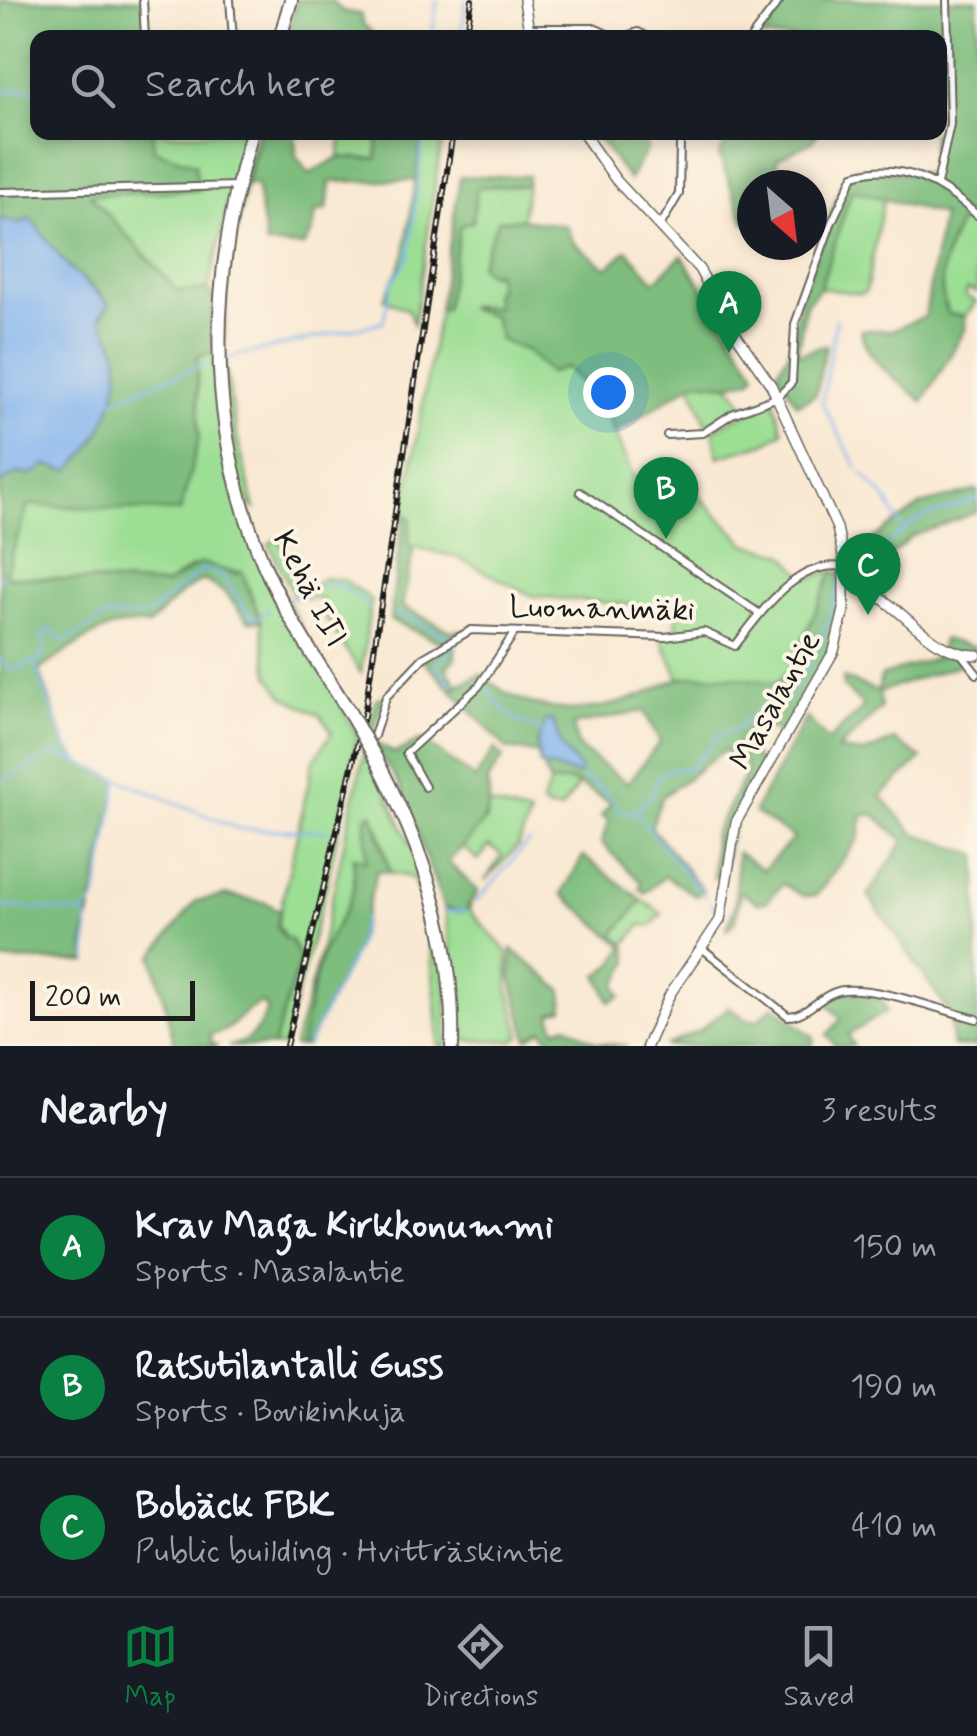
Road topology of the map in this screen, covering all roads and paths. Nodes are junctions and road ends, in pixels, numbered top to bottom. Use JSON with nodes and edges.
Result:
{"nodes":[{"id":1,"x":142,"y":0,"type":"edge"},
{"id":2,"x":230,"y":0,"type":"edge"},
{"id":3,"x":291,"y":0,"type":"edge"},
{"id":4,"x":524,"y":0,"type":"edge"},
{"id":5,"x":780,"y":0,"type":"edge"},
{"id":6,"x":948,"y":0,"type":"edge"},
{"id":7,"x":144,"y":30,"type":"edge"},
{"id":8,"x":232,"y":30,"type":"edge"},
{"id":9,"x":282,"y":30,"type":"edge"},
{"id":10,"x":528,"y":30,"type":"edge"},
{"id":11,"x":568,"y":30,"type":"edge"},
{"id":12,"x":599,"y":30,"type":"edge"},
{"id":13,"x":756,"y":30,"type":"edge"},
{"id":14,"x":947,"y":139,"type":"edge"},
{"id":15,"x":250,"y":140,"type":"edge"},
{"id":16,"x":588,"y":140,"type":"edge"},
{"id":17,"x":947,"y":140,"type":"edge"},
{"id":18,"x":680,"y":144,"type":"dead end"},
{"id":19,"x":938,"y":184,"type":"junction"},
{"id":20,"x":237,"y":186,"type":"junction"},
{"id":21,"x":0,"y":192,"type":"edge"},
{"id":22,"x":977,"y":214,"type":"edge"},
{"id":23,"x":659,"y":227,"type":"junction"},
{"id":24,"x":778,"y":397,"type":"junction"},
{"id":25,"x":667,"y":434,"type":"dead end"},
{"id":26,"x":580,"y":492,"type":"dead end"},
{"id":27,"x":845,"y":568,"type":"junction"},
{"id":28,"x":846,"y":583,"type":"junction"},
{"id":29,"x":760,"y":614,"type":"junction"},
{"id":30,"x":514,"y":635,"type":"junction"},
{"id":31,"x":962,"y":655,"type":"junction"},
{"id":32,"x":977,"y":655,"type":"edge"},
{"id":33,"x":977,"y":674,"type":"edge"},
{"id":34,"x":374,"y":736,"type":"dead end"},
{"id":35,"x":425,"y":787,"type":"dead end"},
{"id":36,"x":703,"y":949,"type":"junction"},
{"id":37,"x":977,"y":1019,"type":"edge"},
{"id":38,"x":452,"y":1046,"type":"edge"},
{"id":39,"x":647,"y":1046,"type":"edge"}],
"edges":[{"from":1,"to":7,"type":"street"},
{"from":2,"to":8,"type":"street"},
{"from":3,"to":9,"type":"highway"},
{"from":4,"to":10,"type":"street"},
{"from":5,"to":13,"type":"street"},
{"from":6,"to":14,"type":"street"},
{"from":11,"to":12,"type":"street"},
{"from":15,"to":20,"type":"highway","name":"Kehä III"},
{"from":16,"to":23,"type":"street","name":"Masalantie"},
{"from":17,"to":19,"type":"street"},
{"from":18,"to":23,"type":"street"},
{"from":19,"to":22,"type":"street"},
{"from":19,"to":24,"type":"street"},
{"from":20,"to":21,"type":"street"},
{"from":20,"to":38,"type":"highway","name":"Kehä III","bridge":true},
{"from":23,"to":24,"type":"street","name":"Masalantie"},
{"from":24,"to":25,"type":"street"},
{"from":24,"to":27,"type":"street","name":"Masalantie"},
{"from":26,"to":29,"type":"street"},
{"from":27,"to":28,"type":"street","name":"Masalantie"},
{"from":27,"to":29,"type":"street","name":"Luomanmäki"},
{"from":28,"to":31,"type":"street"},
{"from":28,"to":36,"type":"street","name":"Masalantie"},
{"from":29,"to":30,"type":"street","name":"Luomanmäki"},
{"from":30,"to":34,"type":"street","name":"Luomanmäki"},
{"from":30,"to":35,"type":"street"},
{"from":31,"to":32,"type":"street"},
{"from":31,"to":33,"type":"street"},
{"from":36,"to":37,"type":"street"},
{"from":36,"to":39,"type":"street","name":"Masalantie"}]}
